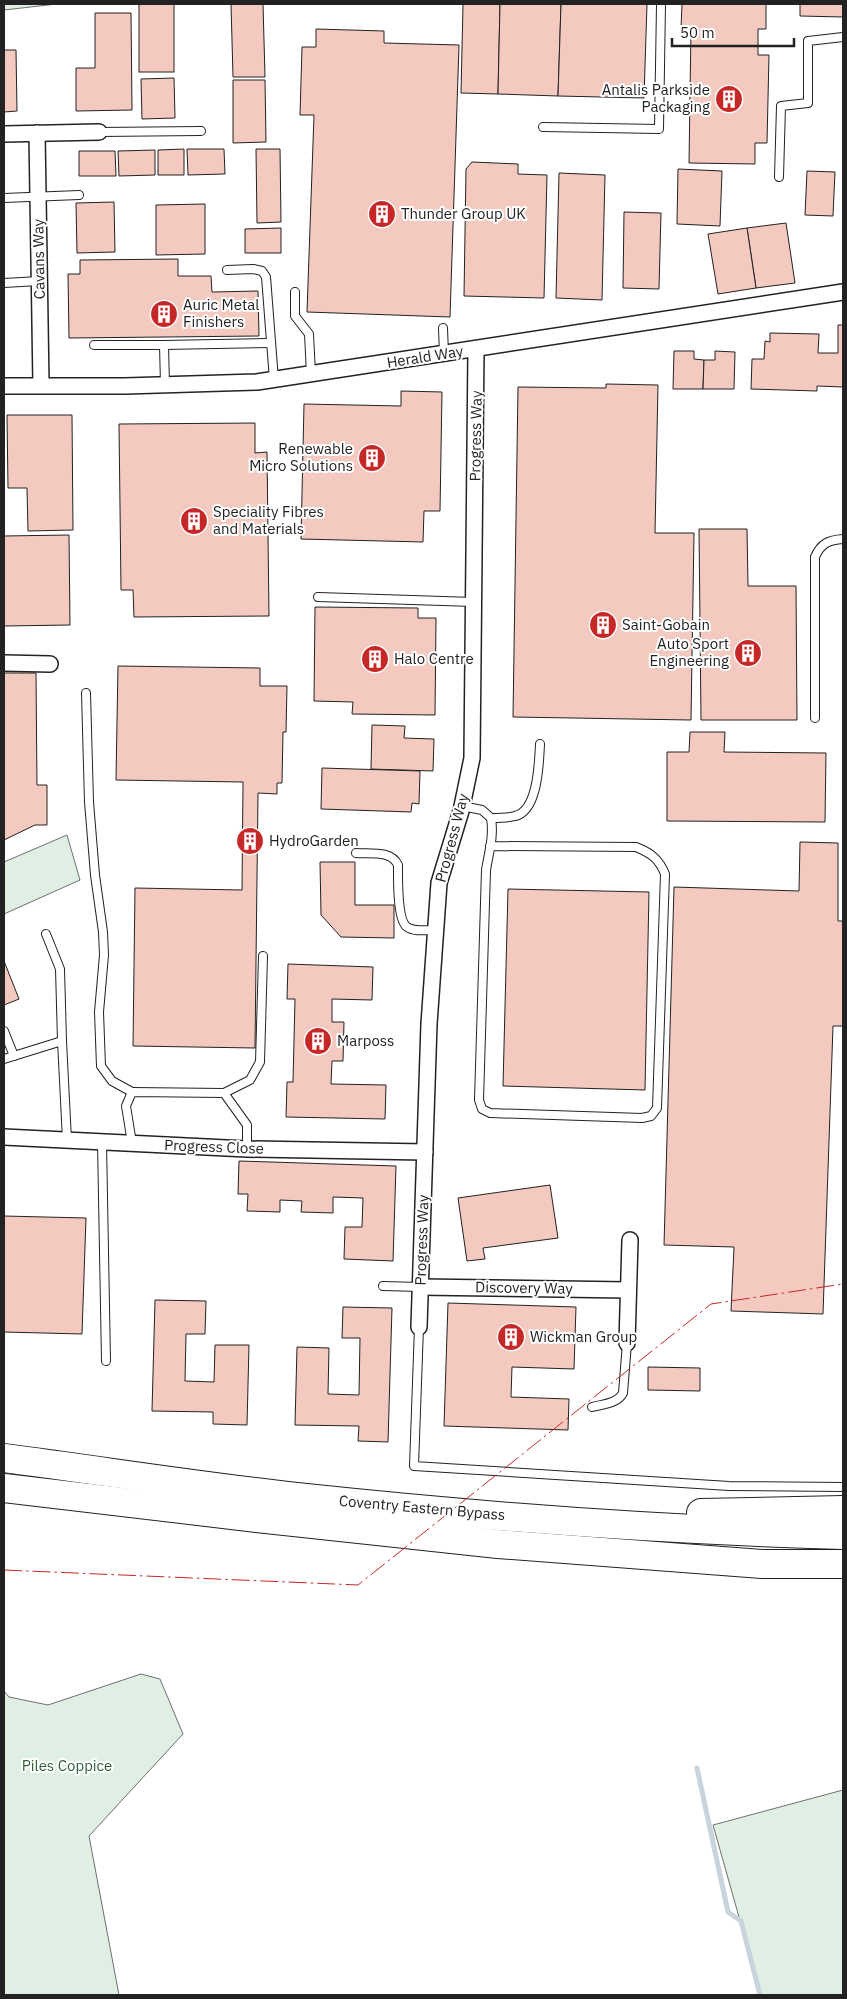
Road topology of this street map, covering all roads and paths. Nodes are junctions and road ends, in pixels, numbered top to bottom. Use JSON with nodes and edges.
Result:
{"nodes":[{"id":1,"x":661,"y":4,"type":"edge"},
{"id":2,"x":843,"y":37,"type":"edge"},
{"id":3,"x":543,"y":127,"type":"dead end"},
{"id":4,"x":201,"y":131,"type":"dead end"},
{"id":5,"x":99,"y":132,"type":"joint"},
{"id":6,"x":37,"y":133,"type":"junction"},
{"id":7,"x":4,"y":134,"type":"edge"},
{"id":8,"x":779,"y":177,"type":"dead end"},
{"id":9,"x":79,"y":195,"type":"dead end"},
{"id":10,"x":38,"y":196,"type":"junction"},
{"id":11,"x":4,"y":198,"type":"edge"},
{"id":12,"x":227,"y":270,"type":"dead end"},
{"id":13,"x":39,"y":281,"type":"junction"},
{"id":14,"x":4,"y":283,"type":"edge"},
{"id":15,"x":295,"y":292,"type":"dead end"},
{"id":16,"x":843,"y":292,"type":"edge"},
{"id":17,"x":443,"y":328,"type":"dead end"},
{"id":18,"x":271,"y":343,"type":"junction"},
{"id":19,"x":164,"y":344,"type":"junction"},
{"id":20,"x":94,"y":345,"type":"dead end"},
{"id":21,"x":476,"y":349,"type":"junction"},
{"id":22,"x":444,"y":354,"type":"junction"},
{"id":23,"x":311,"y":374,"type":"junction"},
{"id":24,"x":274,"y":380,"type":"junction"},
{"id":25,"x":41,"y":385,"type":"junction"},
{"id":26,"x":165,"y":385,"type":"junction"},
{"id":27,"x":4,"y":386,"type":"edge"},
{"id":28,"x":843,"y":539,"type":"edge"},
{"id":29,"x":318,"y":597,"type":"dead end"},
{"id":30,"x":474,"y":602,"type":"junction"},
{"id":31,"x":4,"y":664,"type":"edge"},
{"id":32,"x":50,"y":664,"type":"dead end"},
{"id":33,"x":86,"y":693,"type":"dead end"},
{"id":34,"x":815,"y":718,"type":"dead end"},
{"id":35,"x":540,"y":744,"type":"dead end"},
{"id":36,"x":462,"y":806,"type":"junction"},
{"id":37,"x":491,"y":818,"type":"junction"},
{"id":38,"x":490,"y":846,"type":"junction"},
{"id":39,"x":356,"y":853,"type":"dead end"},
{"id":40,"x":435,"y":930,"type":"junction"},
{"id":41,"x":46,"y":934,"type":"dead end"},
{"id":42,"x":263,"y":956,"type":"dead end"},
{"id":43,"x":4,"y":1030,"type":"edge"},
{"id":44,"x":62,"y":1041,"type":"junction"},
{"id":45,"x":14,"y":1056,"type":"junction"},
{"id":46,"x":4,"y":1059,"type":"edge"},
{"id":47,"x":132,"y":1092,"type":"junction"},
{"id":48,"x":224,"y":1093,"type":"junction"},
{"id":49,"x":4,"y":1138,"type":"edge"},
{"id":50,"x":66,"y":1140,"type":"junction"},
{"id":51,"x":102,"y":1142,"type":"junction"},
{"id":52,"x":132,"y":1143,"type":"junction"},
{"id":53,"x":247,"y":1149,"type":"junction"},
{"id":54,"x":425,"y":1152,"type":"junction"},
{"id":55,"x":630,"y":1240,"type":"dead end"},
{"id":56,"x":384,"y":1286,"type":"dead end"},
{"id":57,"x":420,"y":1287,"type":"junction"},
{"id":58,"x":628,"y":1290,"type":"junction"},
{"id":59,"x":419,"y":1327,"type":"joint"},
{"id":60,"x":627,"y":1343,"type":"joint"},
{"id":61,"x":106,"y":1361,"type":"dead end"},
{"id":62,"x":592,"y":1407,"type":"dead end"},
{"id":63,"x":4,"y":1458,"type":"edge"},
{"id":64,"x":843,"y":1487,"type":"edge"},
{"id":65,"x":4,"y":1488,"type":"edge"},
{"id":66,"x":306,"y":1498,"type":"junction"},
{"id":67,"x":843,"y":1510,"type":"edge"},
{"id":68,"x":357,"y":1529,"type":"junction"},
{"id":69,"x":843,"y":1535,"type":"edge"},
{"id":70,"x":843,"y":1564,"type":"edge"},
{"id":71,"x":843,"y":1577,"type":"edge"}],
"edges":[{"from":1,"to":3,"type":"lane"},
{"from":2,"to":8,"type":"lane"},
{"from":4,"to":5,"type":"lane"},
{"from":5,"to":6,"type":"street"},
{"from":6,"to":7,"type":"street"},
{"from":6,"to":10,"type":"street","name":"Cavans Way"},
{"from":9,"to":10,"type":"lane"},
{"from":10,"to":11,"type":"lane"},
{"from":10,"to":13,"type":"street","name":"Cavans Way"},
{"from":12,"to":18,"type":"lane"},
{"from":13,"to":14,"type":"lane"},
{"from":13,"to":25,"type":"street","name":"Cavans Way"},
{"from":15,"to":23,"type":"lane"},
{"from":16,"to":21,"type":"street","name":"Herald Way"},
{"from":17,"to":22,"type":"lane"},
{"from":18,"to":19,"type":"lane"},
{"from":18,"to":24,"type":"lane"},
{"from":19,"to":20,"type":"lane"},
{"from":19,"to":26,"type":"lane"},
{"from":21,"to":22,"type":"street","name":"Herald Way"},
{"from":21,"to":30,"type":"street","name":"Progress Way"},
{"from":22,"to":23,"type":"street","name":"Herald Way"},
{"from":23,"to":24,"type":"street","name":"Herald Way"},
{"from":24,"to":26,"type":"street","name":"Herald Way"},
{"from":25,"to":26,"type":"street","name":"Herald Way"},
{"from":25,"to":27,"type":"street","name":"Herald Way"},
{"from":28,"to":34,"type":"lane"},
{"from":29,"to":30,"type":"lane"},
{"from":30,"to":36,"type":"street","name":"Progress Way"},
{"from":31,"to":32,"type":"street"},
{"from":33,"to":47,"type":"lane"},
{"from":35,"to":37,"type":"lane"},
{"from":36,"to":37,"type":"lane"},
{"from":36,"to":40,"type":"street","name":"Progress Way"},
{"from":37,"to":38,"type":"lane"},
{"from":38,"to":38,"type":"lane"},
{"from":39,"to":40,"type":"lane"},
{"from":40,"to":54,"type":"street","name":"Progress Way"},
{"from":41,"to":44,"type":"lane"},
{"from":42,"to":48,"type":"lane"},
{"from":43,"to":45,"type":"lane"},
{"from":44,"to":45,"type":"lane"},
{"from":44,"to":50,"type":"lane"},
{"from":45,"to":46,"type":"lane"},
{"from":47,"to":48,"type":"lane"},
{"from":47,"to":52,"type":"lane"},
{"from":48,"to":53,"type":"lane"},
{"from":49,"to":50,"type":"street","name":"Progress Close"},
{"from":50,"to":51,"type":"street","name":"Progress Close"},
{"from":51,"to":52,"type":"street","name":"Progress Close"},
{"from":51,"to":61,"type":"lane"},
{"from":52,"to":53,"type":"street","name":"Progress Close"},
{"from":53,"to":54,"type":"street","name":"Progress Close"},
{"from":54,"to":57,"type":"street","name":"Progress Way"},
{"from":55,"to":58,"type":"street"},
{"from":56,"to":57,"type":"lane"},
{"from":57,"to":58,"type":"street","name":"Discovery Way"},
{"from":57,"to":59,"type":"street","name":"Progress Way"},
{"from":58,"to":60,"type":"street"},
{"from":59,"to":64,"type":"lane"},
{"from":60,"to":62,"type":"lane"},
{"from":63,"to":66,"type":"highway","name":"Coventry Eastern Bypass"},
{"from":65,"to":68,"type":"highway","name":"Coventry Eastern Bypass"},
{"from":66,"to":67,"type":"highway"},
{"from":66,"to":69,"type":"highway","name":"Coventry Eastern Bypass"},
{"from":68,"to":70,"type":"highway","name":"Coventry Eastern Bypass"},
{"from":68,"to":71,"type":"highway"}]}
